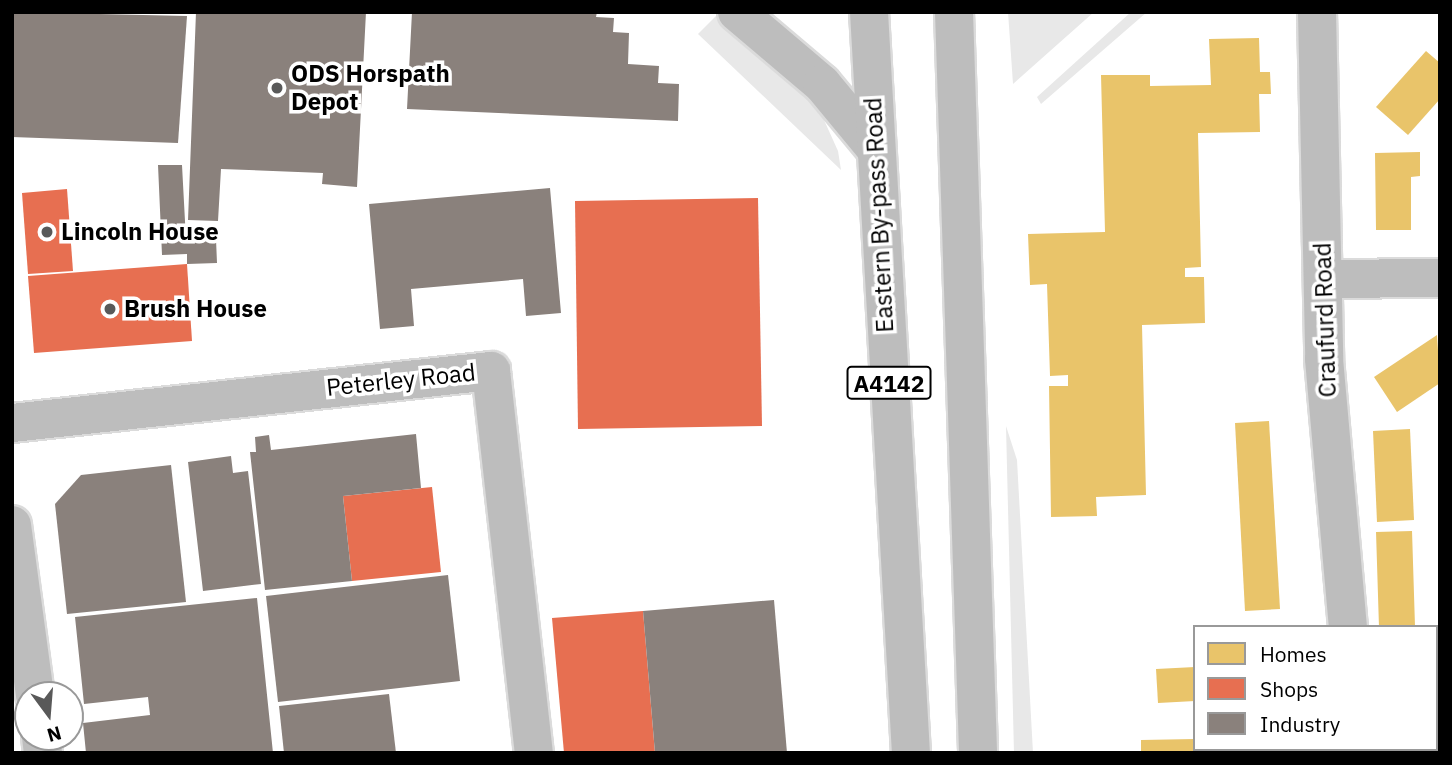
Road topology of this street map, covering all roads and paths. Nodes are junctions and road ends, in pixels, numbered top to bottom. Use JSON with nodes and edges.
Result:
{"nodes":[{"id":1,"x":737,"y":12,"type":"edge"},
{"id":2,"x":869,"y":12,"type":"edge"},
{"id":3,"x":954,"y":12,"type":"edge"},
{"id":4,"x":1317,"y":12,"type":"edge"},
{"id":5,"x":875,"y":148,"type":"junction"},
{"id":6,"x":1440,"y":278,"type":"edge"},
{"id":7,"x":1323,"y":279,"type":"junction"},
{"id":8,"x":12,"y":424,"type":"edge"},
{"id":9,"x":12,"y":525,"type":"edge"},
{"id":10,"x":1348,"y":625,"type":"edge"},
{"id":11,"x":33,"y":681,"type":"edge"},
{"id":12,"x":534,"y":753,"type":"edge"},
{"id":13,"x":911,"y":753,"type":"edge"},
{"id":14,"x":978,"y":753,"type":"edge"}],
"edges":[{"from":1,"to":5,"type":"main road"},
{"from":2,"to":5,"type":"main road","name":"Eastern By-pass Road","number":"A4142"},
{"from":3,"to":14,"type":"main road","number":"A4142"},
{"from":4,"to":7,"type":"main road","name":"Craufurd Road"},
{"from":5,"to":13,"type":"main road","name":"Eastern By-pass Road","number":"A4142"},
{"from":6,"to":7,"type":"main road"},
{"from":7,"to":10,"type":"main road","name":"Craufurd Road"},
{"from":8,"to":12,"type":"main road","name":"Peterley Road"},
{"from":9,"to":11,"type":"main road"}]}
